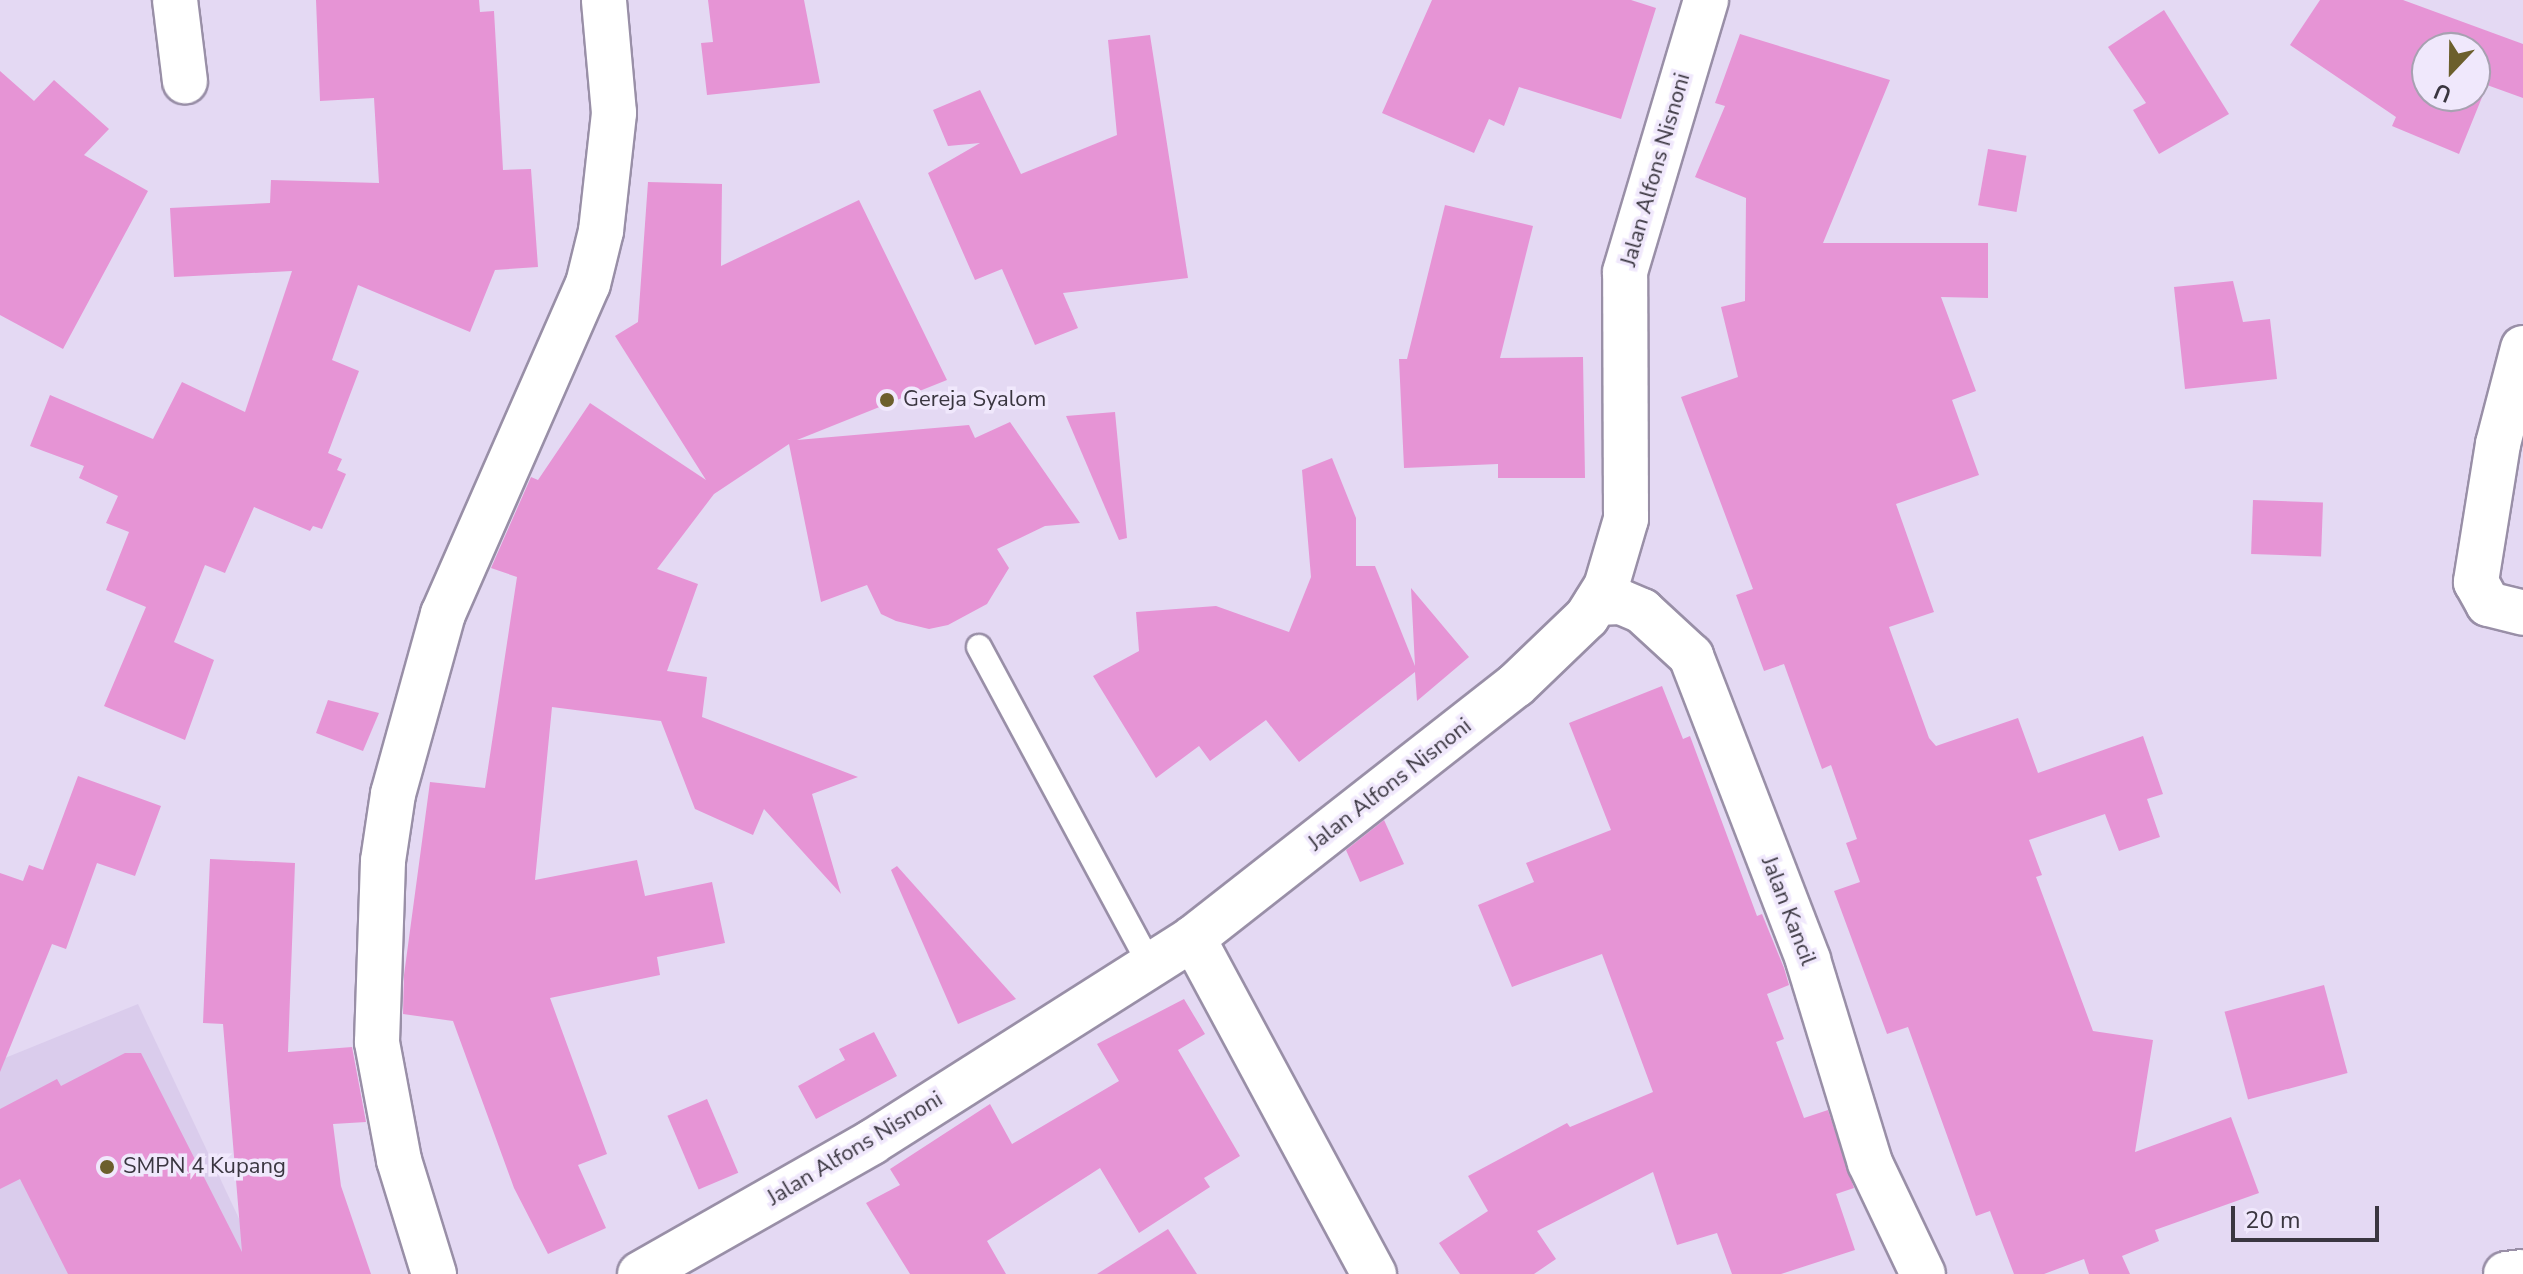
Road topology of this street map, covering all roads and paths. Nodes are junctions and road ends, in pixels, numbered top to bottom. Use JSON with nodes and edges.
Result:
{"nodes":[{"id":1,"x":175,"y":0,"type":"edge"},
{"id":2,"x":604,"y":0,"type":"edge"},
{"id":3,"x":1706,"y":0,"type":"edge"},
{"id":4,"x":185,"y":81,"type":"dead end"},
{"id":5,"x":2523,"y":348,"type":"edge"},
{"id":6,"x":1596,"y":603,"type":"junction"},
{"id":7,"x":2523,"y":613,"type":"edge"},
{"id":8,"x":979,"y":647,"type":"dead end"},
{"id":9,"x":1193,"y":938,"type":"junction"},
{"id":10,"x":1151,"y":967,"type":"junction"},
{"id":11,"x":2523,"y":1272,"type":"edge"},
{"id":12,"x":434,"y":1274,"type":"edge"},
{"id":13,"x":640,"y":1274,"type":"edge"},
{"id":14,"x":1374,"y":1274,"type":"edge"},
{"id":15,"x":1923,"y":1274,"type":"edge"},
{"id":16,"x":2506,"y":1274,"type":"edge"}],
"edges":[{"from":1,"to":4,"type":"street"},
{"from":2,"to":12,"type":"street"},
{"from":3,"to":6,"type":"street","name":"Jalan Alfons Nisnoni"},
{"from":5,"to":7,"type":"street"},
{"from":6,"to":9,"type":"street","name":"Jalan Alfons Nisnoni"},
{"from":6,"to":15,"type":"street","name":"Jalan Kancil"},
{"from":8,"to":10,"type":"lane"},
{"from":9,"to":10,"type":"street","name":"Jalan Alfons Nisnoni"},
{"from":9,"to":14,"type":"street"},
{"from":10,"to":13,"type":"street","name":"Jalan Alfons Nisnoni"},
{"from":11,"to":16,"type":"street"}]}
